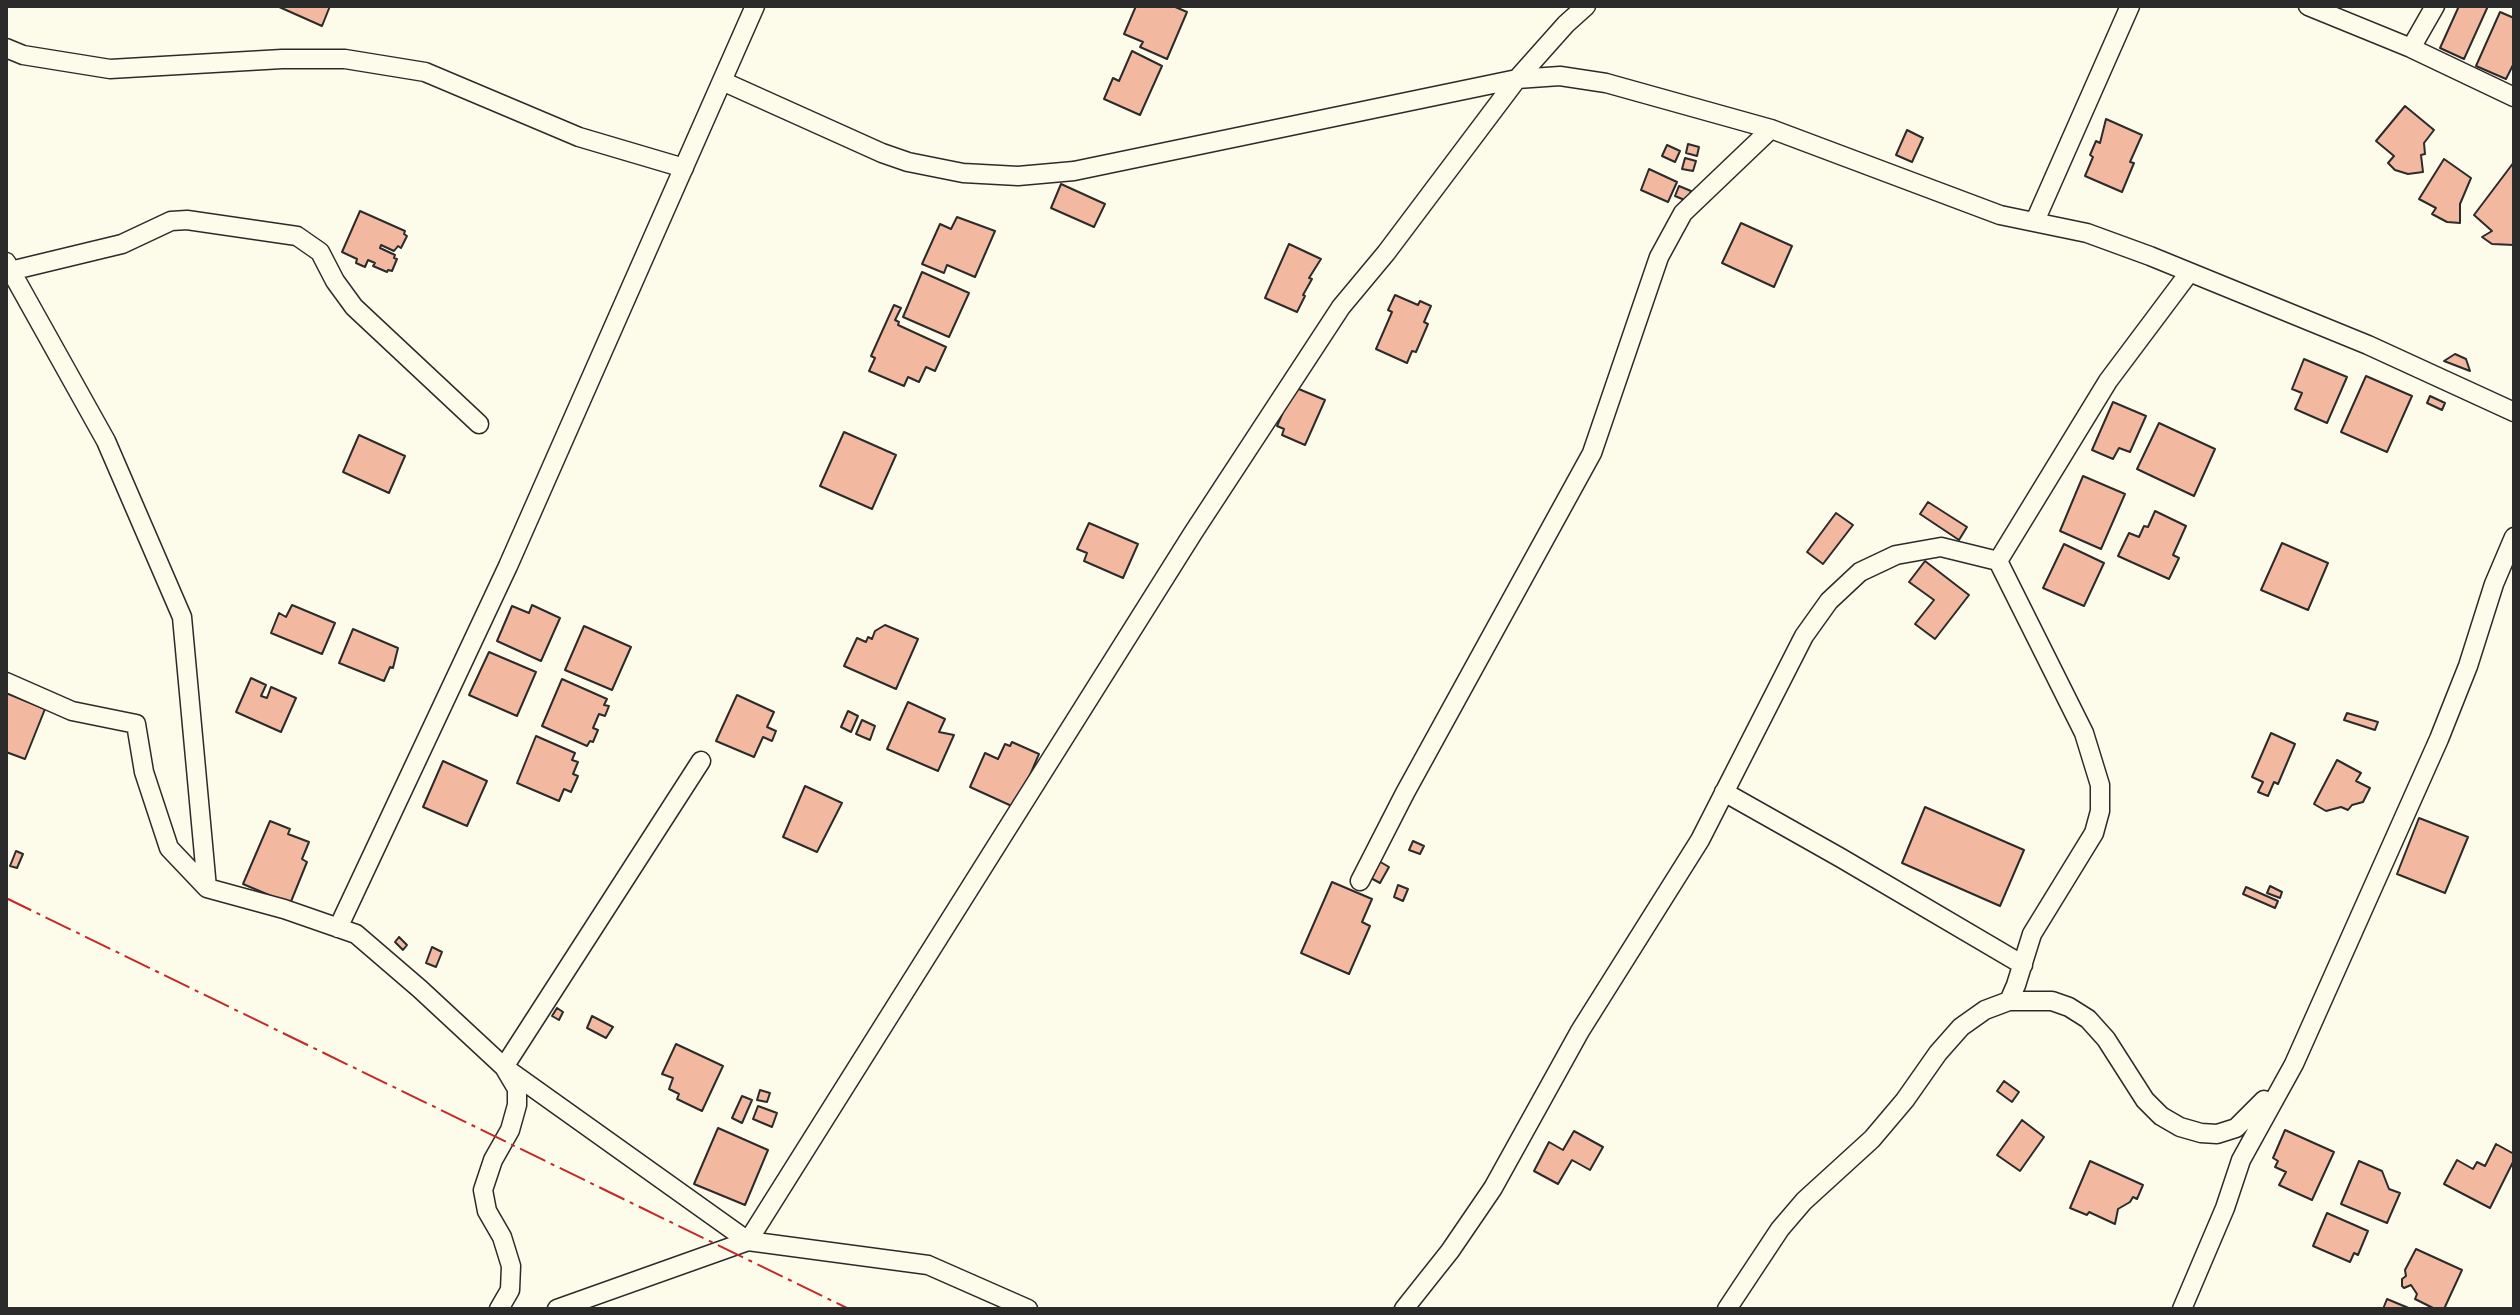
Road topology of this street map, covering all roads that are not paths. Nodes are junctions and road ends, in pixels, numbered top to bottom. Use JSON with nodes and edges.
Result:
{"nodes":[{"id":1,"x":755,"y":6,"type":"edge"},
{"id":2,"x":1586,"y":6,"type":"edge"},
{"id":3,"x":2130,"y":6,"type":"edge"},
{"id":4,"x":2308,"y":6,"type":"edge"},
{"id":5,"x":2435,"y":6,"type":"edge"},
{"id":6,"x":6,"y":48,"type":"edge"},
{"id":7,"x":2411,"y":48,"type":"junction"},
{"id":8,"x":1517,"y":79,"type":"junction"},
{"id":9,"x":722,"y":81,"type":"junction"},
{"id":10,"x":2514,"y":97,"type":"edge"},
{"id":11,"x":1771,"y":129,"type":"junction"},
{"id":12,"x":684,"y":168,"type":"junction"},
{"id":13,"x":2035,"y":221,"type":"junction"},
{"id":14,"x":7,"y":268,"type":"edge"},
{"id":15,"x":2189,"y":273,"type":"junction"},
{"id":16,"x":2514,"y":412,"type":"edge"},
{"id":17,"x":479,"y":424,"type":"dead end"},
{"id":18,"x":2514,"y":537,"type":"edge"},
{"id":19,"x":1998,"y":561,"type":"junction"},
{"id":20,"x":6,"y":682,"type":"edge"},
{"id":21,"x":701,"y":761,"type":"dead end"},
{"id":22,"x":1724,"y":792,"type":"junction"},
{"id":23,"x":1360,"y":881,"type":"dead end"},
{"id":24,"x":207,"y":888,"type":"junction"},
{"id":25,"x":338,"y":928,"type":"junction"},
{"id":26,"x":2023,"y":965,"type":"junction"},
{"id":27,"x":2009,"y":1001,"type":"junction"},
{"id":28,"x":2294,"y":1064,"type":"junction"},
{"id":29,"x":504,"y":1067,"type":"junction"},
{"id":30,"x":748,"y":1241,"type":"junction"},
{"id":31,"x":499,"y":1309,"type":"edge"},
{"id":32,"x":557,"y":1309,"type":"edge"},
{"id":33,"x":1028,"y":1309,"type":"edge"},
{"id":34,"x":1404,"y":1309,"type":"edge"},
{"id":35,"x":1727,"y":1309,"type":"edge"},
{"id":36,"x":2182,"y":1309,"type":"edge"}],
"edges":[{"from":1,"to":9,"type":"street"},
{"from":2,"to":8,"type":"street"},
{"from":3,"to":13,"type":"street"},
{"from":4,"to":7,"type":"street"},
{"from":5,"to":7,"type":"street"},
{"from":6,"to":12,"type":"street"},
{"from":7,"to":10,"type":"street"},
{"from":8,"to":9,"type":"street"},
{"from":8,"to":11,"type":"street"},
{"from":8,"to":30,"type":"street"},
{"from":9,"to":12,"type":"street"},
{"from":11,"to":13,"type":"street"},
{"from":11,"to":23,"type":"street"},
{"from":12,"to":25,"type":"street"},
{"from":13,"to":15,"type":"street"},
{"from":14,"to":17,"type":"street"},
{"from":14,"to":24,"type":"street"},
{"from":15,"to":16,"type":"street"},
{"from":15,"to":19,"type":"street"},
{"from":18,"to":28,"type":"street"},
{"from":19,"to":22,"type":"street"},
{"from":19,"to":26,"type":"street"},
{"from":20,"to":24,"type":"street"},
{"from":21,"to":29,"type":"street"},
{"from":22,"to":26,"type":"street"},
{"from":22,"to":34,"type":"street"},
{"from":24,"to":25,"type":"street"},
{"from":25,"to":29,"type":"street"},
{"from":26,"to":27,"type":"street"},
{"from":27,"to":28,"type":"street"},
{"from":27,"to":35,"type":"street"},
{"from":28,"to":36,"type":"street"},
{"from":29,"to":30,"type":"street"},
{"from":29,"to":31,"type":"street"},
{"from":30,"to":32,"type":"street"},
{"from":30,"to":33,"type":"street"}]}
